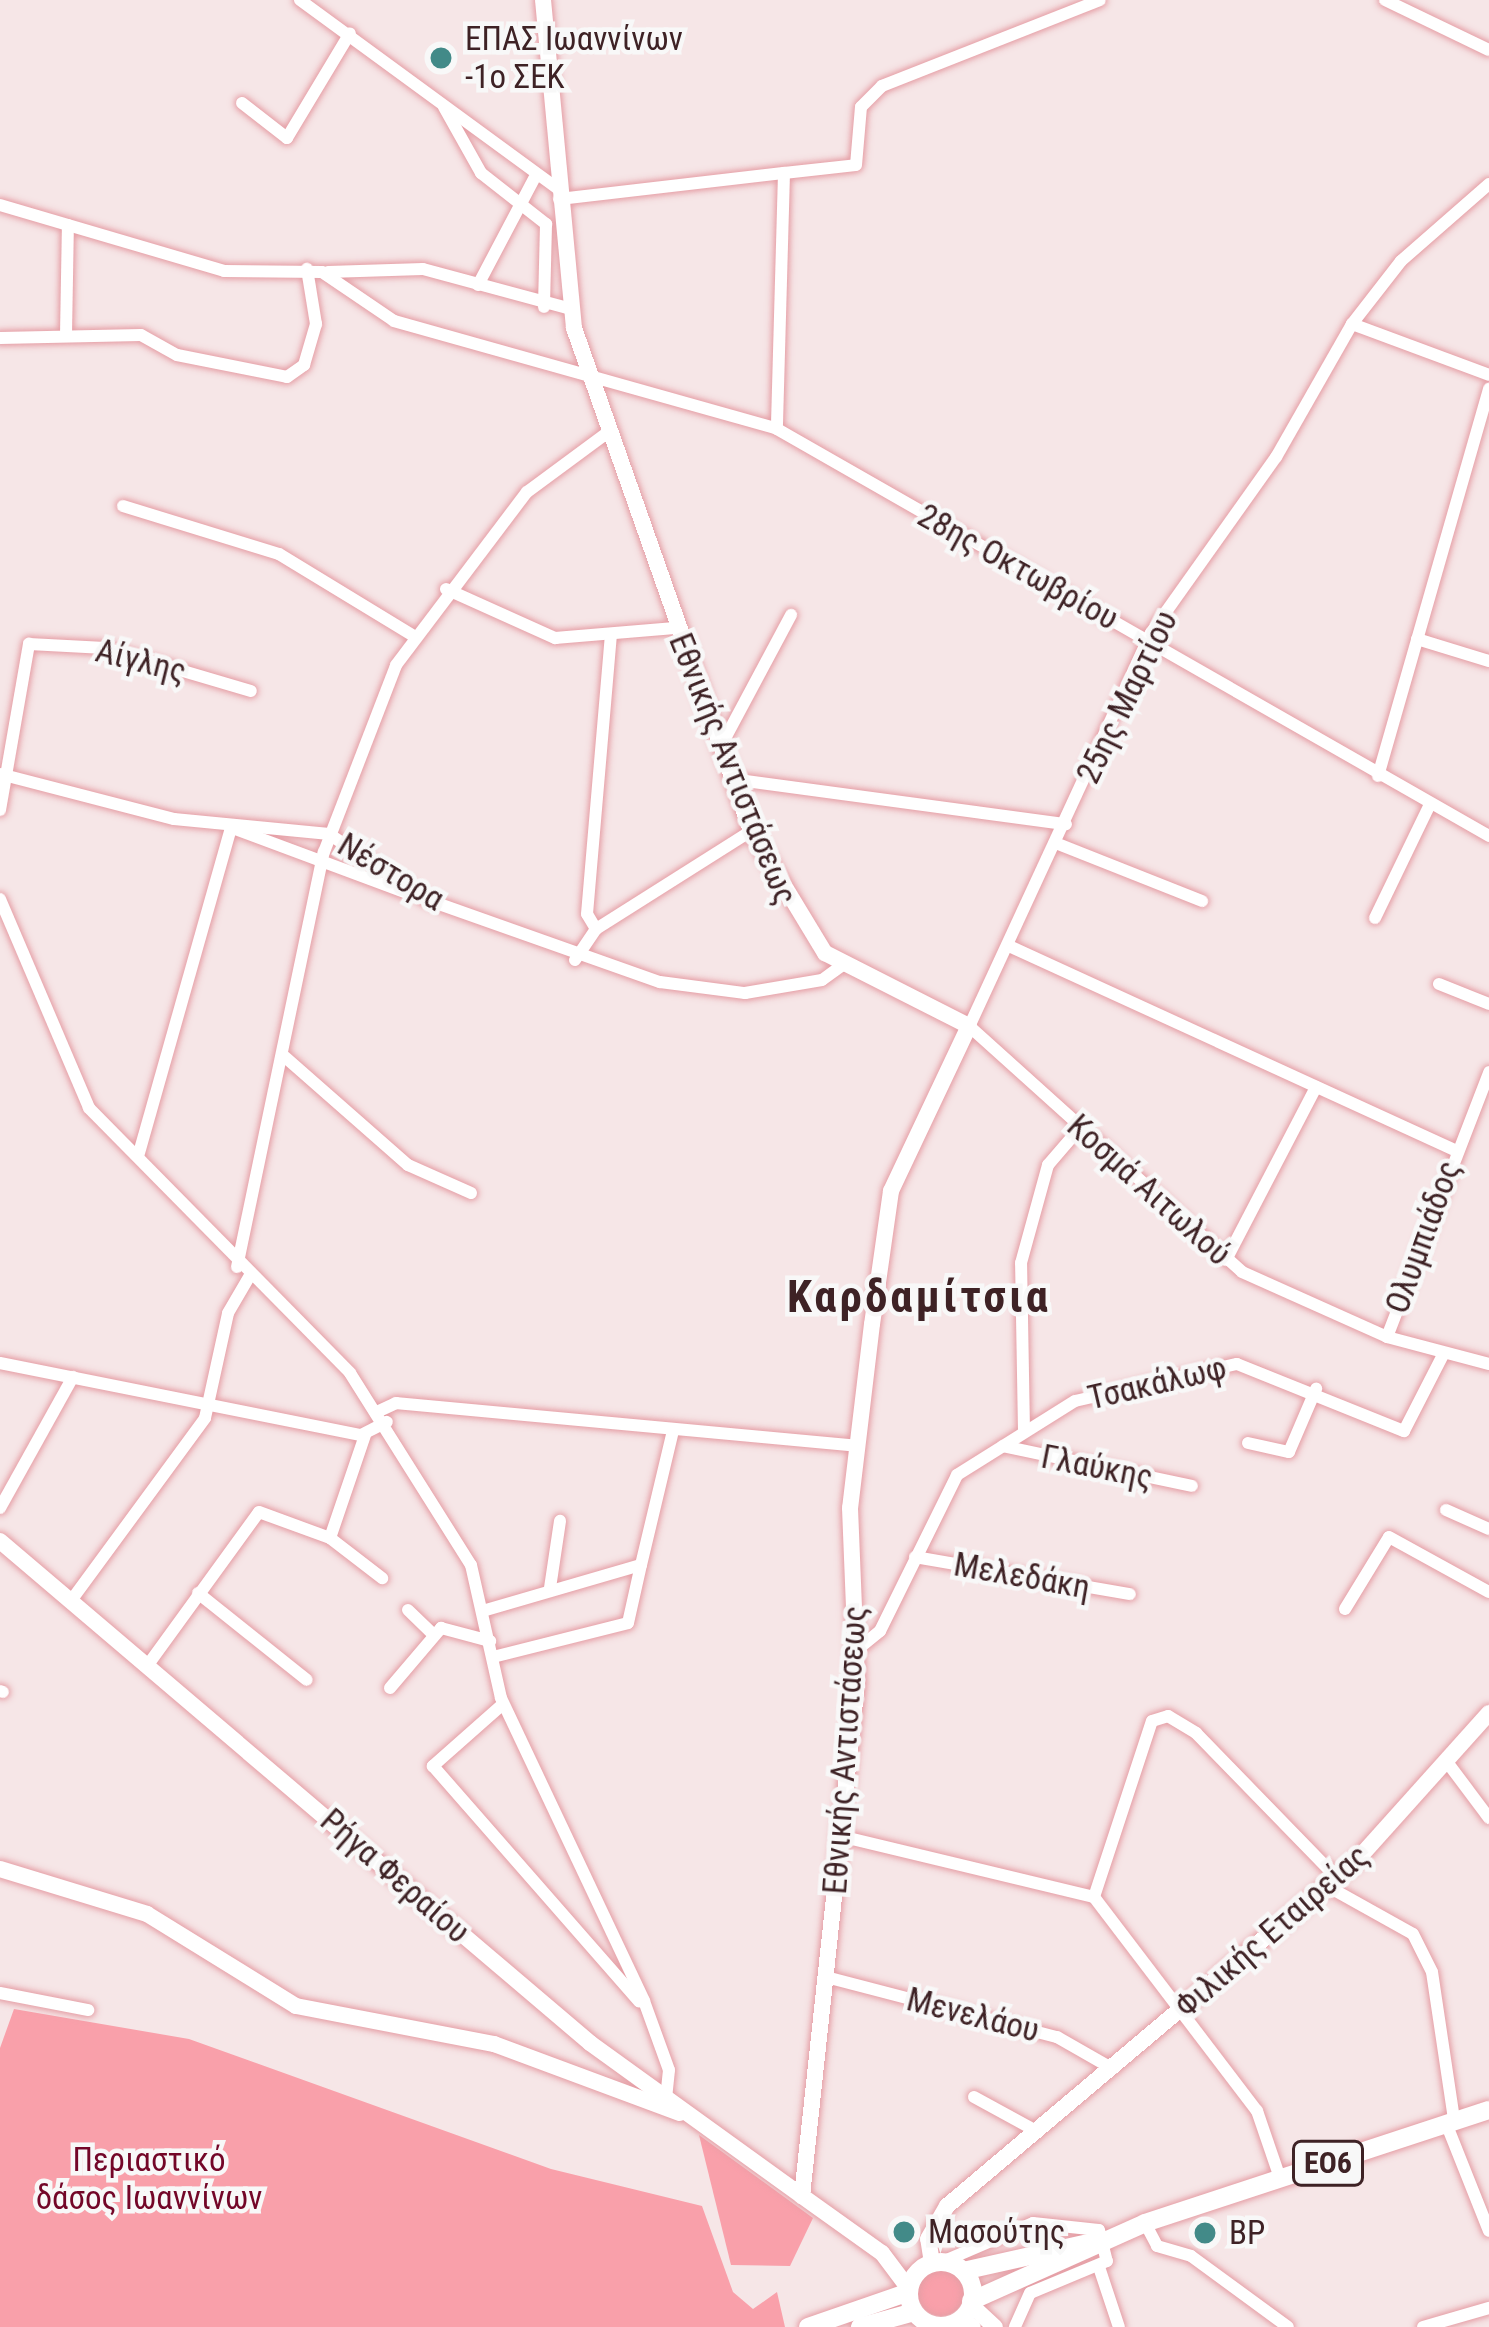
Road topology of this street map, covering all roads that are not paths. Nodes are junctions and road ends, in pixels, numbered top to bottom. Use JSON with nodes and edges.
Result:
{"nodes":[{"id":1,"x":300,"y":0,"type":"edge"},
{"id":2,"x":543,"y":0,"type":"edge"},
{"id":3,"x":1100,"y":0,"type":"edge"},
{"id":4,"x":1385,"y":0,"type":"edge"},
{"id":5,"x":350,"y":33,"type":"junction"},
{"id":6,"x":1489,"y":50,"type":"edge"},
{"id":7,"x":242,"y":103,"type":"dead end"},
{"id":8,"x":443,"y":105,"type":"junction"},
{"id":9,"x":784,"y":173,"type":"junction"},
{"id":10,"x":534,"y":179,"type":"junction"},
{"id":11,"x":1489,"y":184,"type":"edge"},
{"id":12,"x":559,"y":194,"type":"junction"},
{"id":13,"x":523,"y":200,"type":"junction"},
{"id":14,"x":0,"y":206,"type":"edge"},
{"id":15,"x":68,"y":225,"type":"junction"},
{"id":16,"x":315,"y":270,"type":"junction"},
{"id":17,"x":478,"y":285,"type":"junction"},
{"id":18,"x":544,"y":307,"type":"junction"},
{"id":19,"x":571,"y":309,"type":"junction"},
{"id":20,"x":1352,"y":324,"type":"junction"},
{"id":21,"x":66,"y":335,"type":"junction"},
{"id":22,"x":0,"y":338,"type":"edge"},
{"id":23,"x":1489,"y":376,"type":"edge"},
{"id":24,"x":590,"y":381,"type":"junction"},
{"id":25,"x":1489,"y":389,"type":"edge"},
{"id":26,"x":777,"y":429,"type":"junction"},
{"id":27,"x":607,"y":433,"type":"junction"},
{"id":28,"x":123,"y":506,"type":"dead end"},
{"id":29,"x":446,"y":589,"type":"junction"},
{"id":30,"x":791,"y":615,"type":"dead end"},
{"id":31,"x":675,"y":628,"type":"junction"},
{"id":32,"x":412,"y":635,"type":"junction"},
{"id":33,"x":611,"y":636,"type":"junction"},
{"id":34,"x":1417,"y":639,"type":"junction"},
{"id":35,"x":1146,"y":643,"type":"junction"},
{"id":36,"x":1489,"y":661,"type":"edge"},
{"id":37,"x":251,"y":691,"type":"dead end"},
{"id":38,"x":720,"y":748,"type":"junction"},
{"id":39,"x":2,"y":775,"type":"edge"},
{"id":40,"x":1378,"y":776,"type":"junction"},
{"id":41,"x":731,"y":779,"type":"junction"},
{"id":42,"x":1430,"y":804,"type":"junction"},
{"id":43,"x":0,"y":810,"type":"edge"},
{"id":44,"x":1066,"y":824,"type":"junction"},
{"id":45,"x":233,"y":828,"type":"junction"},
{"id":46,"x":751,"y":831,"type":"junction"},
{"id":47,"x":329,"y":834,"type":"junction"},
{"id":48,"x":1489,"y":836,"type":"edge"},
{"id":49,"x":1058,"y":844,"type":"junction"},
{"id":50,"x":322,"y":861,"type":"junction"},
{"id":51,"x":0,"y":899,"type":"edge"},
{"id":52,"x":425,"y":899,"type":"junction"},
{"id":53,"x":1202,"y":901,"type":"dead end"},
{"id":54,"x":1375,"y":919,"type":"dead end"},
{"id":55,"x":596,"y":929,"type":"junction"},
{"id":56,"x":1009,"y":946,"type":"junction"},
{"id":57,"x":575,"y":960,"type":"junction"},
{"id":58,"x":841,"y":966,"type":"junction"},
{"id":59,"x":1439,"y":984,"type":"dead end"},
{"id":60,"x":1489,"y":1004,"type":"edge"},
{"id":61,"x":968,"y":1025,"type":"junction"},
{"id":62,"x":285,"y":1057,"type":"junction"},
{"id":63,"x":1489,"y":1072,"type":"edge"},
{"id":64,"x":1316,"y":1088,"type":"junction"},
{"id":65,"x":1079,"y":1129,"type":"junction"},
{"id":66,"x":1454,"y":1150,"type":"junction"},
{"id":67,"x":139,"y":1154,"type":"junction"},
{"id":68,"x":470,"y":1193,"type":"dead end"},
{"id":69,"x":1226,"y":1260,"type":"junction"},
{"id":70,"x":237,"y":1267,"type":"junction"},
{"id":71,"x":249,"y":1277,"type":"junction"},
{"id":72,"x":1387,"y":1337,"type":"junction"},
{"id":73,"x":1444,"y":1353,"type":"junction"},
{"id":74,"x":0,"y":1363,"type":"edge"},
{"id":75,"x":1489,"y":1364,"type":"edge"},
{"id":76,"x":73,"y":1377,"type":"junction"},
{"id":77,"x":1316,"y":1389,"type":"junction"},
{"id":78,"x":209,"y":1402,"type":"junction"},
{"id":79,"x":384,"y":1417,"type":"junction"},
{"id":80,"x":673,"y":1431,"type":"junction"},
{"id":81,"x":1024,"y":1431,"type":"junction"},
{"id":82,"x":365,"y":1436,"type":"junction"},
{"id":83,"x":1248,"y":1443,"type":"dead end"},
{"id":84,"x":856,"y":1446,"type":"junction"},
{"id":85,"x":1003,"y":1446,"type":"junction"},
{"id":86,"x":1192,"y":1486,"type":"dead end"},
{"id":87,"x":0,"y":1508,"type":"edge"},
{"id":88,"x":1446,"y":1510,"type":"dead end"},
{"id":89,"x":560,"y":1520,"type":"dead end"},
{"id":90,"x":1489,"y":1528,"type":"edge"},
{"id":91,"x":330,"y":1538,"type":"junction"},
{"id":92,"x":0,"y":1541,"type":"edge"},
{"id":93,"x":915,"y":1557,"type":"junction"},
{"id":94,"x":640,"y":1565,"type":"junction"},
{"id":95,"x":382,"y":1578,"type":"dead end"},
{"id":96,"x":550,"y":1588,"type":"junction"},
{"id":97,"x":1489,"y":1592,"type":"edge"},
{"id":98,"x":198,"y":1593,"type":"junction"},
{"id":99,"x":1130,"y":1594,"type":"dead end"},
{"id":100,"x":73,"y":1598,"type":"junction"},
{"id":101,"x":1346,"y":1609,"type":"dead end"},
{"id":102,"x":408,"y":1610,"type":"dead end"},
{"id":103,"x":486,"y":1610,"type":"junction"},
{"id":104,"x":433,"y":1634,"type":"junction"},
{"id":105,"x":490,"y":1641,"type":"junction"},
{"id":106,"x":859,"y":1648,"type":"junction"},
{"id":107,"x":493,"y":1657,"type":"junction"},
{"id":108,"x":150,"y":1662,"type":"junction"},
{"id":109,"x":307,"y":1679,"type":"dead end"},
{"id":110,"x":390,"y":1688,"type":"dead end"},
{"id":111,"x":503,"y":1704,"type":"junction"},
{"id":112,"x":1487,"y":1719,"type":"edge"},
{"id":113,"x":1447,"y":1762,"type":"junction"},
{"id":114,"x":1489,"y":1818,"type":"edge"},
{"id":115,"x":840,"y":1837,"type":"junction"},
{"id":116,"x":0,"y":1869,"type":"edge"},
{"id":117,"x":1332,"y":1882,"type":"junction"},
{"id":118,"x":1094,"y":1898,"type":"junction"},
{"id":119,"x":826,"y":1977,"type":"junction"},
{"id":120,"x":0,"y":1993,"type":"edge"},
{"id":121,"x":644,"y":2001,"type":"junction"},
{"id":122,"x":88,"y":2010,"type":"dead end"},
{"id":123,"x":1179,"y":2012,"type":"junction"},
{"id":124,"x":1113,"y":2069,"type":"junction"},
{"id":125,"x":974,"y":2097,"type":"dead end"},
{"id":126,"x":667,"y":2099,"type":"junction"},
{"id":127,"x":1489,"y":2110,"type":"edge"},
{"id":128,"x":691,"y":2116,"type":"junction"},
{"id":129,"x":1450,"y":2122,"type":"junction"},
{"id":130,"x":1036,"y":2131,"type":"junction"},
{"id":131,"x":1280,"y":2178,"type":"junction"},
{"id":132,"x":802,"y":2196,"type":"junction"},
{"id":133,"x":1144,"y":2223,"type":"junction"},
{"id":134,"x":1489,"y":2231,"type":"edge"},
{"id":135,"x":1107,"y":2239,"type":"junction"},
{"id":136,"x":882,"y":2253,"type":"junction"},
{"id":137,"x":934,"y":2263,"type":"junction"},
{"id":138,"x":1099,"y":2267,"type":"junction"},
{"id":139,"x":963,"y":2271,"type":"junction"},
{"id":140,"x":911,"y":2298,"type":"junction"},
{"id":141,"x":1489,"y":2308,"type":"edge"},
{"id":142,"x":969,"y":2313,"type":"edge"},
{"id":143,"x":934,"y":2326,"type":"edge"},
{"id":144,"x":808,"y":2327,"type":"edge"},
{"id":145,"x":860,"y":2327,"type":"edge"},
{"id":146,"x":995,"y":2327,"type":"edge"},
{"id":147,"x":1015,"y":2327,"type":"edge"},
{"id":148,"x":1119,"y":2327,"type":"edge"},
{"id":149,"x":1288,"y":2327,"type":"edge"},
{"id":150,"x":1423,"y":2327,"type":"edge"}],
"edges":[{"from":1,"to":5,"type":"street"},
{"from":2,"to":12,"type":"street","name":"Εθνικής Αντιστάσεως"},
{"from":3,"to":9,"type":"street"},
{"from":4,"to":6,"type":"street"},
{"from":5,"to":7,"type":"street"},
{"from":5,"to":8,"type":"street"},
{"from":8,"to":10,"type":"street"},
{"from":8,"to":13,"type":"street"},
{"from":9,"to":12,"type":"street"},
{"from":9,"to":26,"type":"street"},
{"from":10,"to":12,"type":"street"},
{"from":10,"to":13,"type":"street"},
{"from":11,"to":20,"type":"street","name":"25ης Μαρτίου"},
{"from":12,"to":19,"type":"street","name":"Εθνικής Αντιστάσεως"},
{"from":13,"to":17,"type":"street"},
{"from":13,"to":18,"type":"street"},
{"from":14,"to":15,"type":"street"},
{"from":15,"to":16,"type":"street"},
{"from":15,"to":21,"type":"street"},
{"from":16,"to":17,"type":"street"},
{"from":16,"to":21,"type":"street"},
{"from":16,"to":24,"type":"street","name":"28ης Οκτωβρίου"},
{"from":17,"to":18,"type":"street"},
{"from":18,"to":19,"type":"street"},
{"from":19,"to":24,"type":"street","name":"Εθνικής Αντιστάσεως"},
{"from":20,"to":23,"type":"street"},
{"from":20,"to":35,"type":"street","name":"25ης Μαρτίου"},
{"from":21,"to":22,"type":"street"},
{"from":24,"to":26,"type":"street","name":"28ης Οκτωβρίου"},
{"from":24,"to":27,"type":"street","name":"Εθνικής Αντιστάσεως"},
{"from":25,"to":34,"type":"street"},
{"from":26,"to":35,"type":"street","name":"28ης Οκτωβρίου"},
{"from":27,"to":29,"type":"street"},
{"from":27,"to":31,"type":"street","name":"Εθνικής Αντιστάσεως"},
{"from":28,"to":32,"type":"street"},
{"from":29,"to":32,"type":"street"},
{"from":29,"to":33,"type":"street"},
{"from":30,"to":38,"type":"street"},
{"from":31,"to":33,"type":"street"},
{"from":31,"to":38,"type":"street","name":"Εθνικής Αντιστάσεως"},
{"from":32,"to":47,"type":"street"},
{"from":33,"to":55,"type":"street"},
{"from":34,"to":36,"type":"street"},
{"from":34,"to":40,"type":"street"},
{"from":35,"to":40,"type":"street","name":"28ης Οκτωβρίου"},
{"from":35,"to":44,"type":"street","name":"25ης Μαρτίου"},
{"from":37,"to":39,"type":"street","name":"Αίγλης"},
{"from":38,"to":41,"type":"street","name":"Εθνικής Αντιστάσεως"},
{"from":39,"to":43,"type":"street"},
{"from":39,"to":45,"type":"street","name":"Νέστορα"},
{"from":40,"to":42,"type":"street","name":"28ης Οκτωβρίου"},
{"from":41,"to":44,"type":"street"},
{"from":41,"to":46,"type":"street","name":"Εθνικής Αντιστάσεως"},
{"from":42,"to":48,"type":"street","name":"28ης Οκτωβρίου"},
{"from":42,"to":54,"type":"street"},
{"from":44,"to":49,"type":"street","name":"25ης Μαρτίου"},
{"from":45,"to":47,"type":"street","name":"Νέστορα"},
{"from":45,"to":50,"type":"street"},
{"from":45,"to":67,"type":"street"},
{"from":46,"to":55,"type":"street"},
{"from":46,"to":58,"type":"street","name":"Εθνικής Αντιστάσεως"},
{"from":47,"to":50,"type":"street"},
{"from":47,"to":52,"type":"street","name":"Νέστορα"},
{"from":49,"to":53,"type":"street"},
{"from":49,"to":56,"type":"street","name":"25ης Μαρτίου"},
{"from":50,"to":52,"type":"street"},
{"from":50,"to":62,"type":"street"},
{"from":51,"to":67,"type":"street"},
{"from":52,"to":57,"type":"street","name":"Νέστορα"},
{"from":55,"to":57,"type":"street"},
{"from":56,"to":61,"type":"street","name":"25ης Μαρτίου"},
{"from":56,"to":64,"type":"street"},
{"from":57,"to":58,"type":"street","name":"Νέστορα"},
{"from":58,"to":61,"type":"street","name":"Εθνικής Αντιστάσεως"},
{"from":59,"to":60,"type":"street"},
{"from":61,"to":65,"type":"street","name":"Κοσμά Αιτωλού"},
{"from":61,"to":84,"type":"street","name":"Εθνικής Αντιστάσεως"},
{"from":62,"to":68,"type":"street"},
{"from":62,"to":70,"type":"street"},
{"from":63,"to":66,"type":"street","name":"Ολυμπιάδος"},
{"from":64,"to":66,"type":"street"},
{"from":64,"to":69,"type":"street"},
{"from":65,"to":69,"type":"street","name":"Κοσμά Αιτωλού"},
{"from":65,"to":81,"type":"street"},
{"from":66,"to":72,"type":"street","name":"Ολυμπιάδος"},
{"from":67,"to":70,"type":"street"},
{"from":69,"to":72,"type":"street","name":"Κοσμά Αιτωλού"},
{"from":70,"to":71,"type":"street"},
{"from":71,"to":78,"type":"street"},
{"from":71,"to":79,"type":"street"},
{"from":72,"to":73,"type":"street","name":"Κοσμά Αιτωλού"},
{"from":73,"to":75,"type":"street","name":"Κοσμά Αιτωλού"},
{"from":73,"to":77,"type":"street","name":"Τσακάλωφ"},
{"from":74,"to":76,"type":"street"},
{"from":76,"to":78,"type":"street"},
{"from":76,"to":87,"type":"street"},
{"from":77,"to":81,"type":"street","name":"Τσακάλωφ"},
{"from":77,"to":83,"type":"street"},
{"from":78,"to":82,"type":"street"},
{"from":78,"to":100,"type":"street"},
{"from":79,"to":80,"type":"street"},
{"from":79,"to":82,"type":"street"},
{"from":79,"to":103,"type":"street"},
{"from":80,"to":84,"type":"street"},
{"from":80,"to":94,"type":"street"},
{"from":81,"to":85,"type":"street","name":"Τσακάλωφ"},
{"from":82,"to":91,"type":"street"},
{"from":84,"to":106,"type":"street","name":"Εθνικής Αντιστάσεως"},
{"from":85,"to":86,"type":"street","name":"Γλαύκης"},
{"from":85,"to":93,"type":"street","name":"Τσακάλωφ"},
{"from":88,"to":90,"type":"street"},
{"from":89,"to":96,"type":"street"},
{"from":91,"to":95,"type":"street"},
{"from":91,"to":98,"type":"street"},
{"from":92,"to":100,"type":"street","name":"Ρήγα Φεραίου"},
{"from":93,"to":99,"type":"street","name":"Μελεδάκη"},
{"from":93,"to":106,"type":"street","name":"Τσακάλωφ"},
{"from":94,"to":96,"type":"street"},
{"from":94,"to":107,"type":"street"},
{"from":96,"to":103,"type":"street"},
{"from":97,"to":101,"type":"street"},
{"from":98,"to":108,"type":"street"},
{"from":98,"to":109,"type":"street"},
{"from":100,"to":108,"type":"street","name":"Ρήγα Φεραίου"},
{"from":102,"to":104,"type":"street"},
{"from":103,"to":105,"type":"street"},
{"from":104,"to":105,"type":"street"},
{"from":104,"to":110,"type":"street"},
{"from":105,"to":107,"type":"street"},
{"from":106,"to":115,"type":"street","name":"Εθνικής Αντιστάσεως"},
{"from":107,"to":111,"type":"street"},
{"from":108,"to":126,"type":"street","name":"Ρήγα Φεραίου"},
{"from":111,"to":121,"type":"street"},
{"from":111,"to":121,"type":"street"},
{"from":112,"to":113,"type":"street","name":"Φιλικής Εταιρείας"},
{"from":113,"to":114,"type":"street"},
{"from":113,"to":117,"type":"street","name":"Φιλικής Εταιρείας"},
{"from":115,"to":118,"type":"street"},
{"from":115,"to":119,"type":"street","name":"Εθνικής Αντιστάσεως"},
{"from":116,"to":128,"type":"street"},
{"from":117,"to":118,"type":"street"},
{"from":117,"to":123,"type":"street","name":"Φιλικής Εταιρείας"},
{"from":117,"to":129,"type":"street"},
{"from":118,"to":123,"type":"street"},
{"from":119,"to":124,"type":"street","name":"Μενελάου"},
{"from":119,"to":132,"type":"street","name":"Εθνικής Αντιστάσεως"},
{"from":120,"to":122,"type":"street"},
{"from":121,"to":126,"type":"street"},
{"from":123,"to":124,"type":"street","name":"Φιλικής Εταιρείας"},
{"from":123,"to":131,"type":"street"},
{"from":124,"to":130,"type":"street","name":"Φιλικής Εταιρείας"},
{"from":125,"to":130,"type":"street"},
{"from":126,"to":128,"type":"street","name":"Ρήγα Φεραίου"},
{"from":127,"to":129,"type":"main road","number":"ΕΟ6"},
{"from":128,"to":132,"type":"street","name":"Ρήγα Φεραίου"},
{"from":129,"to":131,"type":"main road","number":"ΕΟ6"},
{"from":129,"to":134,"type":"street"},
{"from":130,"to":137,"type":"street","name":"Φιλικής Εταιρείας"},
{"from":131,"to":133,"type":"main road","number":"ΕΟ6"},
{"from":132,"to":136,"type":"street"},
{"from":133,"to":135,"type":"main road","number":"ΕΟ6"},
{"from":133,"to":149,"type":"street"},
{"from":135,"to":137,"type":"street"},
{"from":135,"to":138,"type":"street"},
{"from":135,"to":139,"type":"main road","number":"ΕΟ6"},
{"from":135,"to":142,"type":"main road","number":"ΕΟ6"},
{"from":136,"to":137,"type":"street"},
{"from":136,"to":140,"type":"street"},
{"from":137,"to":139,"type":"main road"},
{"from":137,"to":140,"type":"main road"},
{"from":138,"to":147,"type":"street"},
{"from":138,"to":148,"type":"street"},
{"from":139,"to":142,"type":"main road"},
{"from":140,"to":143,"type":"main road","number":"ΕΟ6"},
{"from":140,"to":144,"type":"main road"},
{"from":140,"to":145,"type":"main road"},
{"from":141,"to":150,"type":"street"},
{"from":142,"to":143,"type":"main road","number":"ΕΟ6"},
{"from":142,"to":146,"type":"street"}]}
